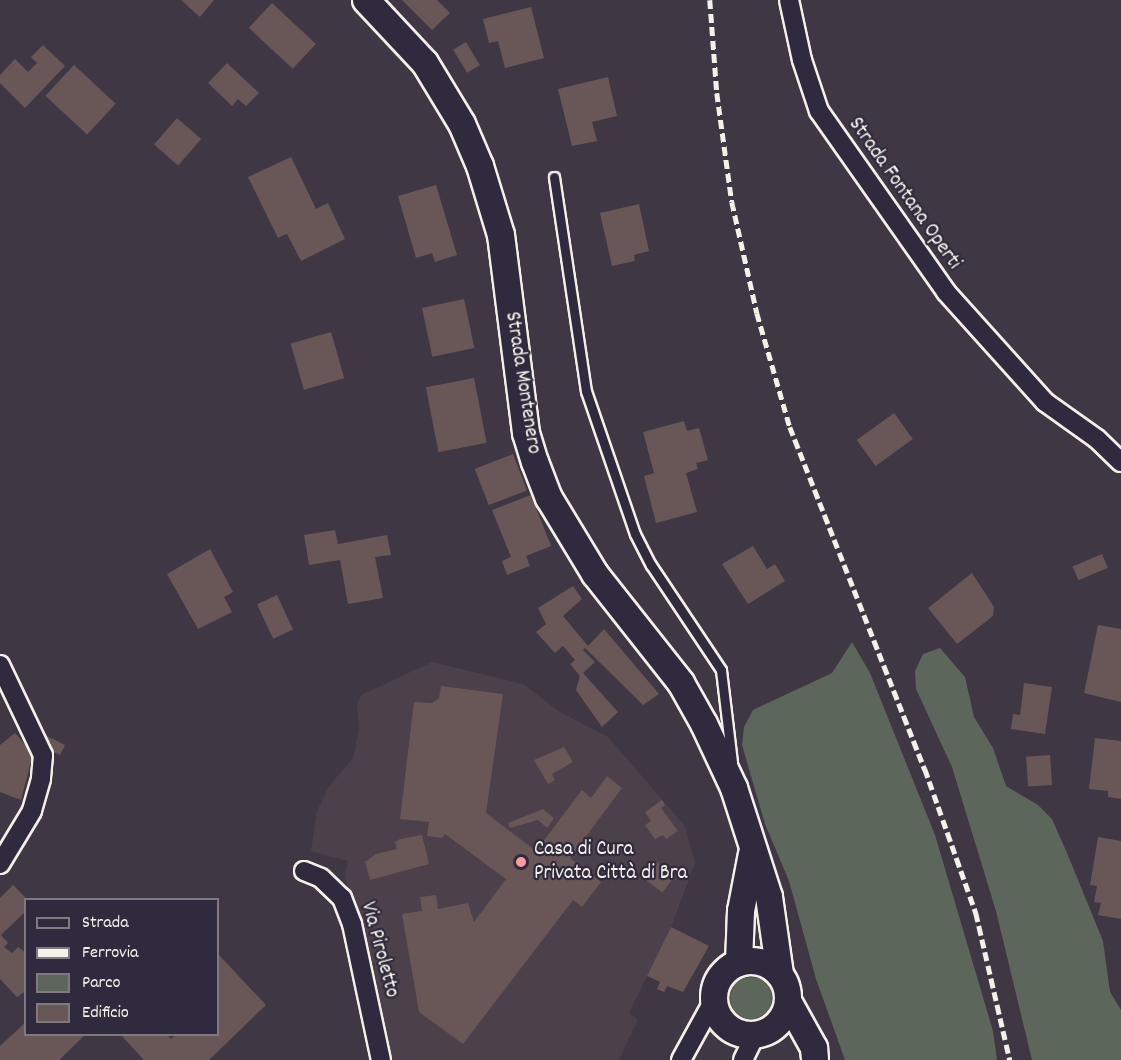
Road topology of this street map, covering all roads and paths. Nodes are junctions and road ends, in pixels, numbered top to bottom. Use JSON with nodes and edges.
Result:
{"nodes":[{"id":1,"x":366,"y":0,"type":"edge"},
{"id":2,"x":789,"y":0,"type":"edge"},
{"id":3,"x":554,"y":177,"type":"dead end"},
{"id":4,"x":1121,"y":462,"type":"edge"},
{"id":5,"x":0,"y":665,"type":"edge"},
{"id":6,"x":734,"y":788,"type":"junction"},
{"id":7,"x":752,"y":854,"type":"junction"},
{"id":8,"x":0,"y":864,"type":"edge"},
{"id":9,"x":304,"y":871,"type":"dead end"},
{"id":10,"x":739,"y":963,"type":"junction"},
{"id":11,"x":780,"y":974,"type":"junction"},
{"id":12,"x":714,"y":1000,"type":"junction"},
{"id":13,"x":788,"y":1001,"type":"junction"},
{"id":14,"x":761,"y":1033,"type":"junction"},
{"id":15,"x":381,"y":1060,"type":"edge"},
{"id":16,"x":681,"y":1060,"type":"edge"},
{"id":17,"x":743,"y":1060,"type":"edge"},
{"id":18,"x":808,"y":1060,"type":"edge"},
{"id":19,"x":815,"y":1060,"type":"edge"}],
"edges":[{"from":1,"to":6,"type":"main road","name":"Strada Montenero"},
{"from":2,"to":4,"type":"street","name":"Strada Fontana Operti"},
{"from":3,"to":6,"type":"lane"},
{"from":5,"to":8,"type":"street"},
{"from":6,"to":7,"type":"main road","name":"Strada Montenero"},
{"from":7,"to":10,"type":"main road","name":"Strada Montenero"},
{"from":7,"to":11,"type":"main road","name":"Strada Montenero"},
{"from":9,"to":15,"type":"street","name":"Via Piroletto"},
{"from":10,"to":11,"type":"main road"},
{"from":10,"to":12,"type":"main road"},
{"from":11,"to":13,"type":"main road"},
{"from":12,"to":14,"type":"main road"},
{"from":12,"to":16,"type":"street"},
{"from":13,"to":14,"type":"main road"},
{"from":13,"to":19,"type":"main road"},
{"from":14,"to":17,"type":"street"},
{"from":14,"to":18,"type":"main road"}]}
